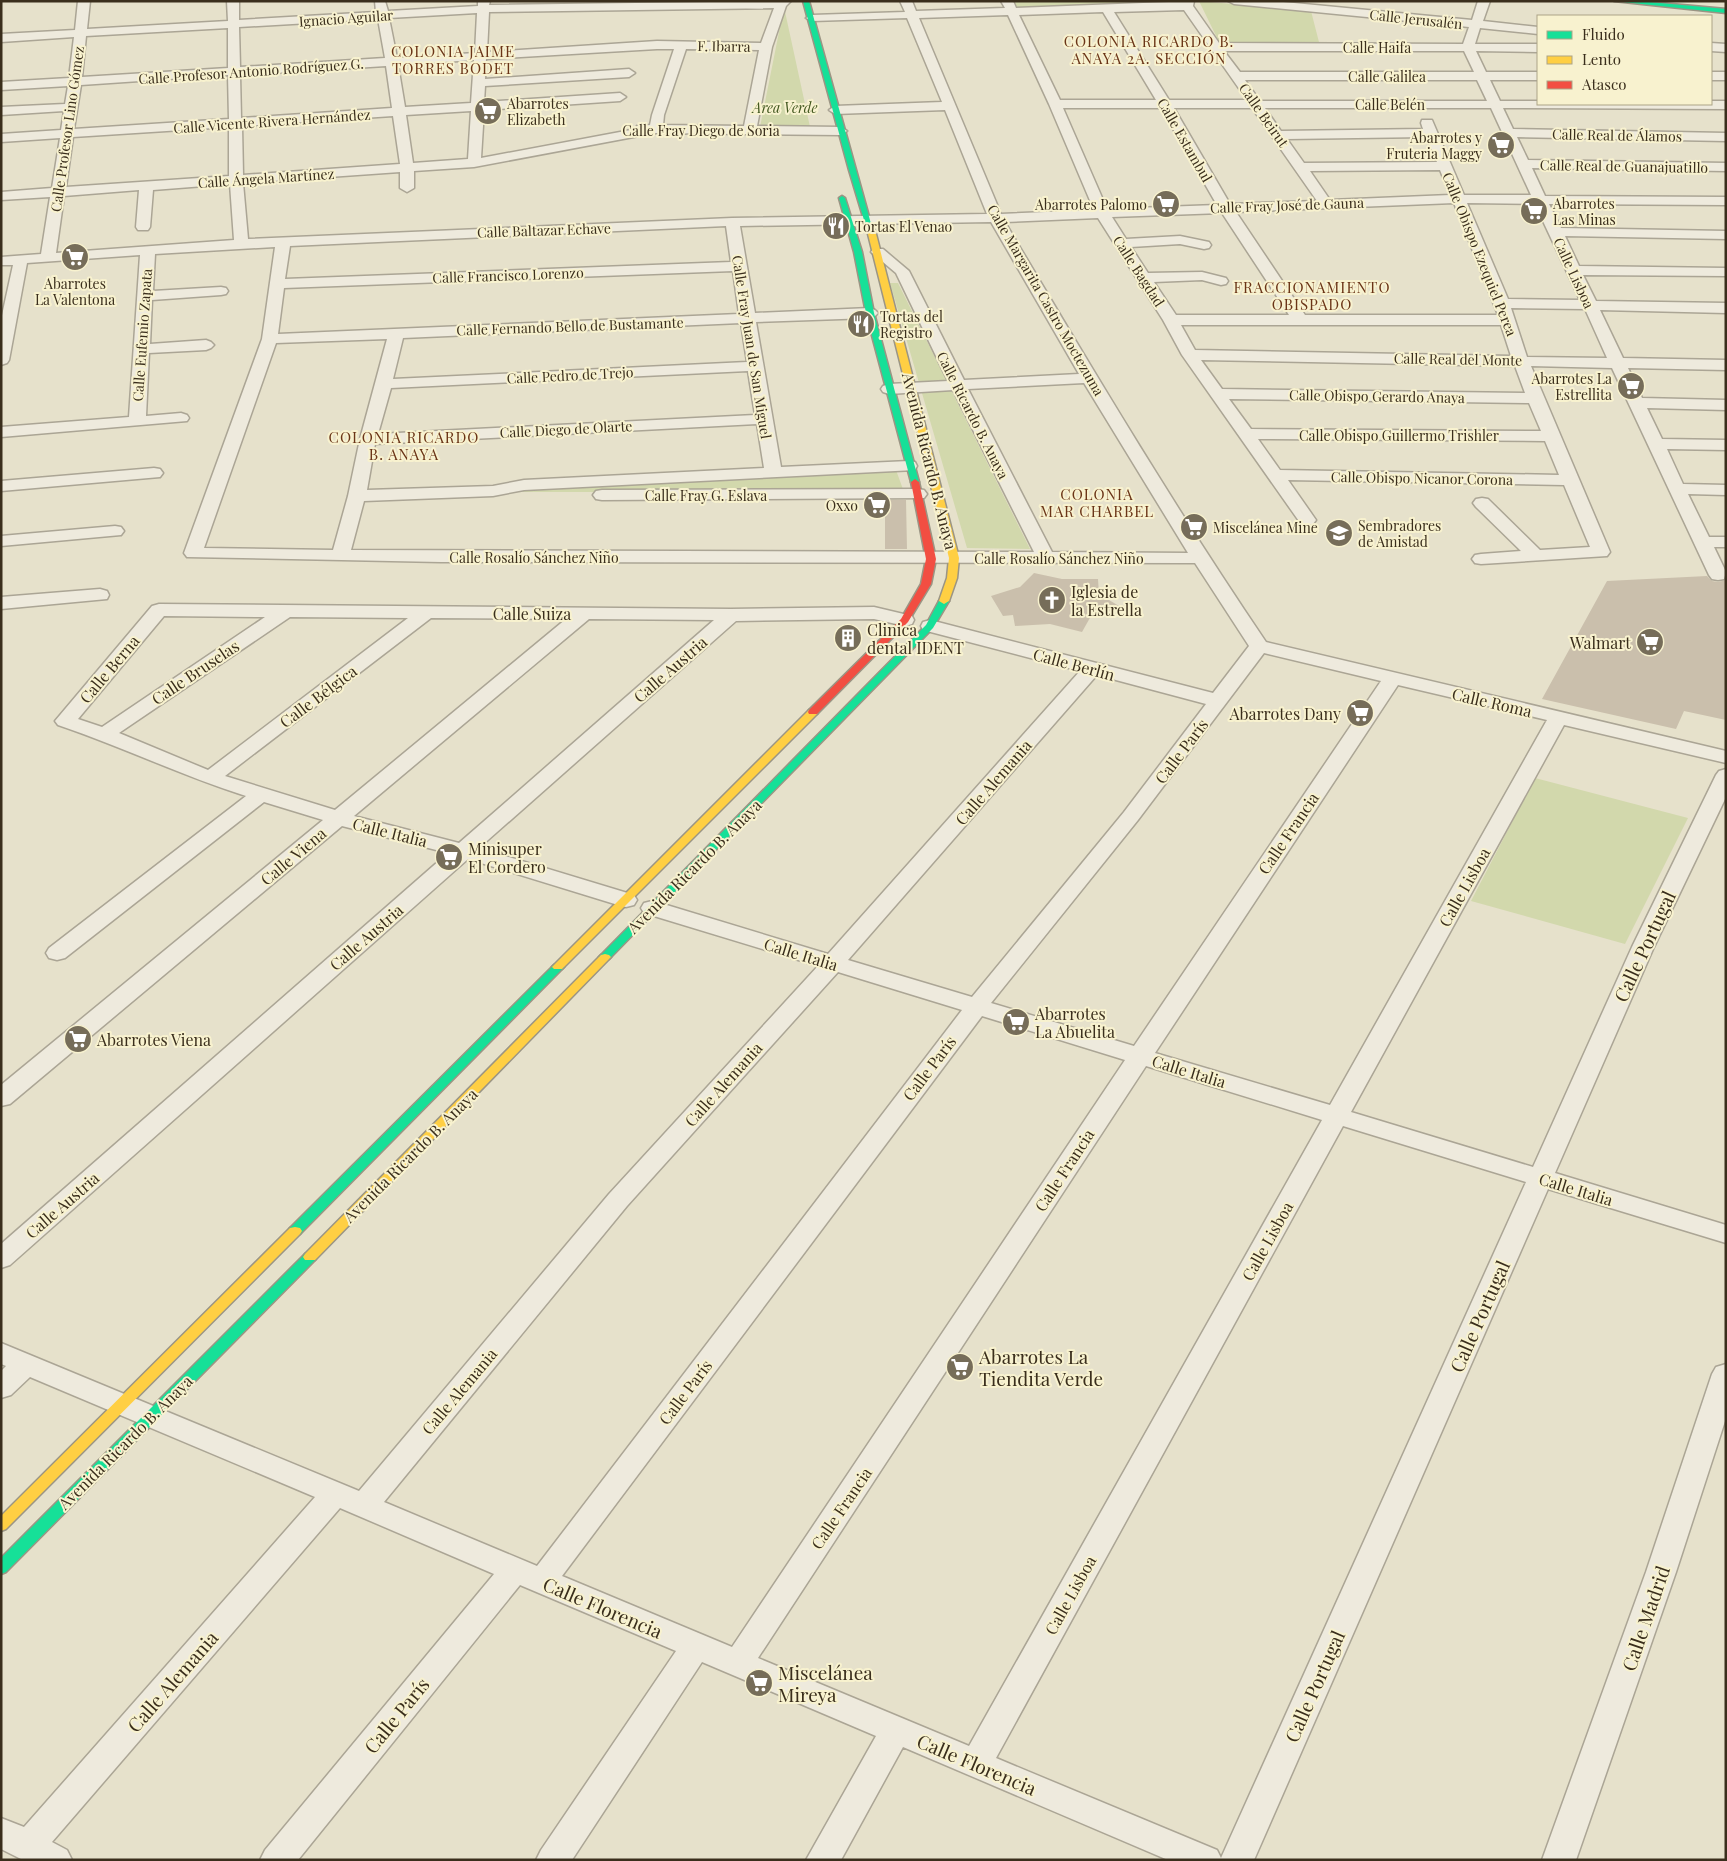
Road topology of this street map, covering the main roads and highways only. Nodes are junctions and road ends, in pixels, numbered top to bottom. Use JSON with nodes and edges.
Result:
{"nodes":[{"id":1,"x":806,"y":1,"type":"edge"},
{"id":2,"x":1617,"y":1,"type":"edge"},
{"id":3,"x":1726,"y":11,"type":"edge"},
{"id":4,"x":819,"y":116,"type":"dead end"},
{"id":5,"x":824,"y":135,"type":"road end"},
{"id":6,"x":839,"y":188,"type":"dead end"},
{"id":7,"x":714,"y":829,"type":"junction"},
{"id":8,"x":559,"y":985,"type":"junction"},
{"id":9,"x":1,"y":1525,"type":"edge"},
{"id":10,"x":1,"y":1568,"type":"edge"}],
"edges":[{"from":1,"to":7,"type":"main road","name":"Avenida Ricardo B. Anaya"},
{"from":2,"to":3,"type":"main road"},
{"from":4,"to":5,"type":"main road"},
{"from":6,"to":7,"type":"main road","name":"Avenida Ricardo B. Anaya"},
{"from":7,"to":8,"type":"main road","name":"Avenida Ricardo B. Anaya"},
{"from":7,"to":8,"type":"main road","name":"Avenida Ricardo B. Anaya"},
{"from":8,"to":9,"type":"main road","name":"Avenida Ricardo B. Anaya"},
{"from":8,"to":10,"type":"main road","name":"Avenida Ricardo B. Anaya"}]}
